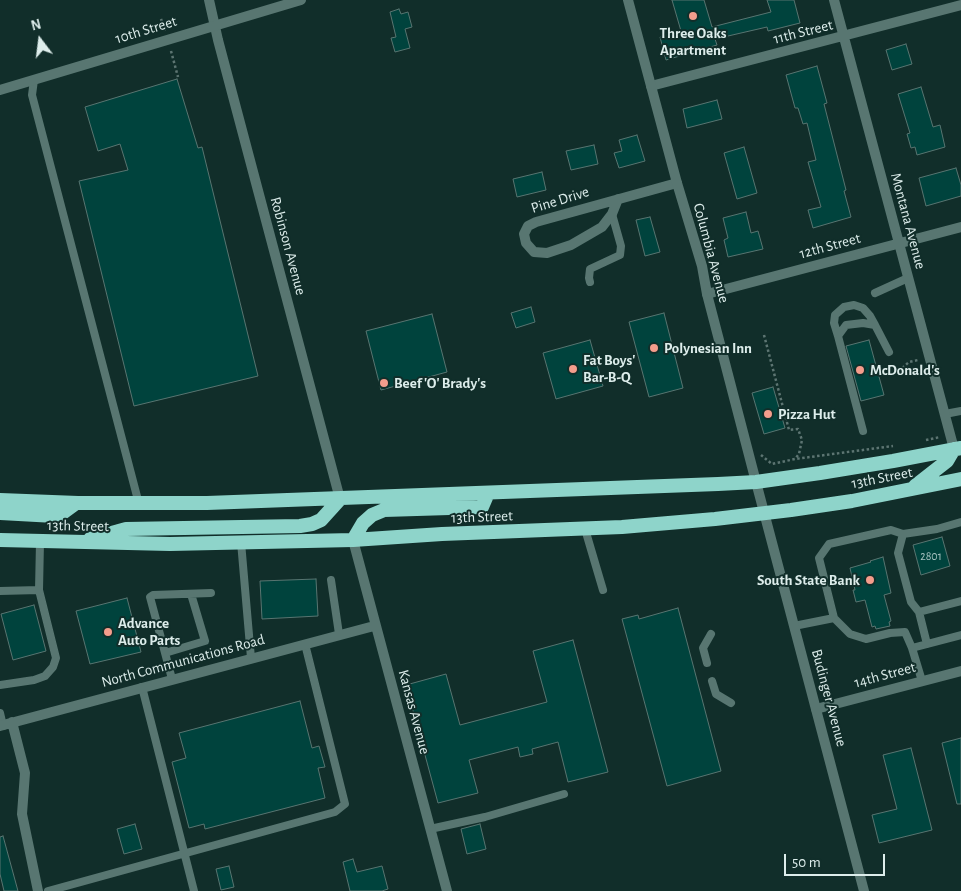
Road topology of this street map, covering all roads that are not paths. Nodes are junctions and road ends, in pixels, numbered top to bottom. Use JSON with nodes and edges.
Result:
{"nodes":[{"id":1,"x":209,"y":0,"type":"edge"},
{"id":2,"x":301,"y":0,"type":"edge"},
{"id":3,"x":628,"y":0,"type":"edge"},
{"id":4,"x":834,"y":0,"type":"edge"},
{"id":5,"x":961,"y":5,"type":"edge"},
{"id":6,"x":216,"y":25,"type":"junction"},
{"id":7,"x":844,"y":37,"type":"junction"},
{"id":8,"x":34,"y":80,"type":"junction"},
{"id":9,"x":651,"y":86,"type":"junction"},
{"id":10,"x":0,"y":90,"type":"edge"},
{"id":11,"x":676,"y":183,"type":"junction"},
{"id":12,"x":618,"y":199,"type":"junction"},
{"id":13,"x":612,"y":214,"type":"junction"},
{"id":14,"x":961,"y":227,"type":"edge"},
{"id":15,"x":899,"y":244,"type":"junction"},
{"id":16,"x":908,"y":278,"type":"junction"},
{"id":17,"x":590,"y":282,"type":"dead end"},
{"id":18,"x":875,"y":293,"type":"dead end"},
{"id":19,"x":707,"y":294,"type":"junction"},
{"id":20,"x":875,"y":326,"type":"junction"},
{"id":21,"x":838,"y":336,"type":"junction"},
{"id":22,"x":889,"y":352,"type":"dead end"},
{"id":23,"x":961,"y":411,"type":"edge"},
{"id":24,"x":945,"y":414,"type":"junction"},
{"id":25,"x":863,"y":431,"type":"dead end"},
{"id":26,"x":958,"y":449,"type":"edge"},
{"id":27,"x":961,"y":479,"type":"edge"},
{"id":28,"x":756,"y":482,"type":"junction"},
{"id":29,"x":910,"y":489,"type":"junction"},
{"id":30,"x":488,"y":494,"type":"junction"},
{"id":31,"x":340,"y":499,"type":"junction"},
{"id":32,"x":0,"y":500,"type":"edge"},
{"id":33,"x":76,"y":503,"type":"junction"},
{"id":34,"x":139,"y":504,"type":"junction"},
{"id":35,"x":0,"y":513,"type":"edge"},
{"id":36,"x":765,"y":513,"type":"junction"},
{"id":37,"x":961,"y":522,"type":"edge"},
{"id":38,"x":584,"y":528,"type":"junction"},
{"id":39,"x":903,"y":534,"type":"junction"},
{"id":40,"x":0,"y":540,"type":"edge"},
{"id":41,"x":353,"y":540,"type":"junction"},
{"id":42,"x":40,"y":542,"type":"junction"},
{"id":43,"x":241,"y":542,"type":"junction"},
{"id":44,"x":74,"y":543,"type":"junction"},
{"id":45,"x":331,"y":580,"type":"dead end"},
{"id":46,"x":39,"y":590,"type":"junction"},
{"id":47,"x":603,"y":590,"type":"dead end"},
{"id":48,"x":0,"y":591,"type":"edge"},
{"id":49,"x":211,"y":593,"type":"dead end"},
{"id":50,"x":191,"y":594,"type":"junction"},
{"id":51,"x":961,"y":601,"type":"edge"},
{"id":52,"x":919,"y":612,"type":"junction"},
{"id":53,"x":834,"y":618,"type":"junction"},
{"id":54,"x":374,"y":626,"type":"junction"},
{"id":55,"x":794,"y":626,"type":"junction"},
{"id":56,"x":339,"y":634,"type":"junction"},
{"id":57,"x":711,"y":634,"type":"dead end"},
{"id":58,"x":961,"y":635,"type":"edge"},
{"id":59,"x":305,"y":644,"type":"junction"},
{"id":60,"x":927,"y":644,"type":"junction"},
{"id":61,"x":912,"y":648,"type":"junction"},
{"id":62,"x":164,"y":653,"type":"junction"},
{"id":63,"x":251,"y":658,"type":"junction"},
{"id":64,"x":707,"y":663,"type":"dead end"},
{"id":65,"x":961,"y":671,"type":"edge"},
{"id":66,"x":172,"y":679,"type":"junction"},
{"id":67,"x":712,"y":681,"type":"dead end"},
{"id":68,"x":922,"y":681,"type":"junction"},
{"id":69,"x":0,"y":685,"type":"edge"},
{"id":70,"x":142,"y":687,"type":"junction"},
{"id":71,"x":731,"y":703,"type":"dead end"},
{"id":72,"x":816,"y":709,"type":"junction"},
{"id":73,"x":0,"y":712,"type":"edge"},
{"id":74,"x":5,"y":725,"type":"edge"},
{"id":75,"x":564,"y":794,"type":"dead end"},
{"id":76,"x":430,"y":829,"type":"junction"},
{"id":77,"x":183,"y":854,"type":"junction"},
{"id":78,"x":38,"y":891,"type":"edge"},
{"id":79,"x":48,"y":891,"type":"edge"},
{"id":80,"x":194,"y":891,"type":"edge"},
{"id":81,"x":447,"y":891,"type":"edge"},
{"id":82,"x":864,"y":891,"type":"edge"}],
"edges":[{"from":1,"to":6,"type":"street","name":"Robinson Avenue"},
{"from":2,"to":6,"type":"street","name":"10th Street"},
{"from":3,"to":9,"type":"street","name":"Columbia Avenue"},
{"from":4,"to":7,"type":"street","name":"Montana Avenue"},
{"from":5,"to":7,"type":"street","name":"11th Street"},
{"from":6,"to":8,"type":"street","name":"10th Street"},
{"from":6,"to":31,"type":"street","name":"Robinson Avenue"},
{"from":7,"to":9,"type":"street","name":"11th Street"},
{"from":7,"to":15,"type":"street","name":"Montana Avenue"},
{"from":8,"to":10,"type":"street","name":"10th Street"},
{"from":8,"to":34,"type":"lane"},
{"from":9,"to":11,"type":"street","name":"Columbia Avenue"},
{"from":11,"to":12,"type":"street","name":"Pine Drive"},
{"from":11,"to":19,"type":"street","name":"Columbia Avenue"},
{"from":12,"to":13,"type":"street","name":"Pine Drive"},
{"from":12,"to":13,"type":"street","name":"Pine Drive"},
{"from":13,"to":17,"type":"lane"},
{"from":14,"to":15,"type":"street","name":"12th Street"},
{"from":15,"to":16,"type":"street","name":"Montana Avenue"},
{"from":15,"to":19,"type":"street","name":"12th Street"},
{"from":16,"to":18,"type":"lane"},
{"from":16,"to":24,"type":"street","name":"Montana Avenue"},
{"from":19,"to":28,"type":"street","name":"Columbia Avenue"},
{"from":20,"to":21,"type":"lane"},
{"from":20,"to":21,"type":"lane"},
{"from":20,"to":22,"type":"lane"},
{"from":21,"to":25,"type":"lane"},
{"from":23,"to":24,"type":"lane"},
{"from":24,"to":26,"type":"street","name":"Montana Avenue"},
{"from":26,"to":28,"type":"highway","name":"13th Street"},
{"from":26,"to":29,"type":"highway"},
{"from":27,"to":29,"type":"highway","name":"13th Street"},
{"from":28,"to":30,"type":"highway","name":"13th Street"},
{"from":28,"to":36,"type":"street","name":"Columbia Avenue"},
{"from":29,"to":36,"type":"highway","name":"13th Street"},
{"from":30,"to":31,"type":"highway","name":"13th Street"},
{"from":30,"to":41,"type":"highway"},
{"from":31,"to":34,"type":"highway","name":"13th Street"},
{"from":31,"to":44,"type":"highway"},
{"from":32,"to":33,"type":"highway","name":"13th Street"},
{"from":33,"to":34,"type":"highway","name":"13th Street"},
{"from":33,"to":35,"type":"highway"},
{"from":36,"to":38,"type":"highway","name":"13th Street"},
{"from":36,"to":55,"type":"street","name":"Budinger Avenue"},
{"from":37,"to":39,"type":"lane"},
{"from":38,"to":41,"type":"highway","name":"13th Street"},
{"from":38,"to":47,"type":"lane"},
{"from":39,"to":52,"type":"lane"},
{"from":39,"to":53,"type":"lane"},
{"from":40,"to":42,"type":"highway","name":"13th Street"},
{"from":41,"to":43,"type":"highway","name":"13th Street"},
{"from":41,"to":54,"type":"street","name":"Kansas Avenue"},
{"from":42,"to":44,"type":"highway","name":"13th Street"},
{"from":42,"to":46,"type":"lane"},
{"from":43,"to":44,"type":"highway","name":"13th Street"},
{"from":43,"to":63,"type":"lane"},
{"from":45,"to":56,"type":"lane"},
{"from":46,"to":48,"type":"lane"},
{"from":46,"to":69,"type":"lane"},
{"from":49,"to":50,"type":"lane"},
{"from":50,"to":62,"type":"lane"},
{"from":50,"to":62,"type":"lane"},
{"from":51,"to":52,"type":"lane"},
{"from":52,"to":60,"type":"lane"},
{"from":53,"to":55,"type":"lane"},
{"from":53,"to":61,"type":"lane"},
{"from":54,"to":56,"type":"street","name":"North Communications Road"},
{"from":54,"to":76,"type":"street","name":"Kansas Avenue"},
{"from":55,"to":72,"type":"street","name":"Budinger Avenue"},
{"from":56,"to":59,"type":"street","name":"North Communications Road"},
{"from":57,"to":64,"type":"lane"},
{"from":58,"to":60,"type":"lane"},
{"from":59,"to":63,"type":"street","name":"North Communications Road"},
{"from":59,"to":77,"type":"lane"},
{"from":60,"to":61,"type":"lane"},
{"from":61,"to":68,"type":"lane"},
{"from":62,"to":66,"type":"lane"},
{"from":63,"to":66,"type":"street","name":"North Communications Road"},
{"from":65,"to":68,"type":"street","name":"14th Street"},
{"from":66,"to":70,"type":"street","name":"North Communications Road"},
{"from":67,"to":71,"type":"lane"},
{"from":68,"to":72,"type":"street","name":"14th Street"},
{"from":70,"to":74,"type":"street","name":"North Communications Road"},
{"from":70,"to":77,"type":"lane"},
{"from":72,"to":82,"type":"street","name":"Budinger Avenue"},
{"from":73,"to":74,"type":"lane"},
{"from":74,"to":78,"type":"street"},
{"from":75,"to":76,"type":"lane"},
{"from":76,"to":81,"type":"street","name":"Kansas Avenue"},
{"from":77,"to":79,"type":"lane"},
{"from":77,"to":80,"type":"lane"}]}
